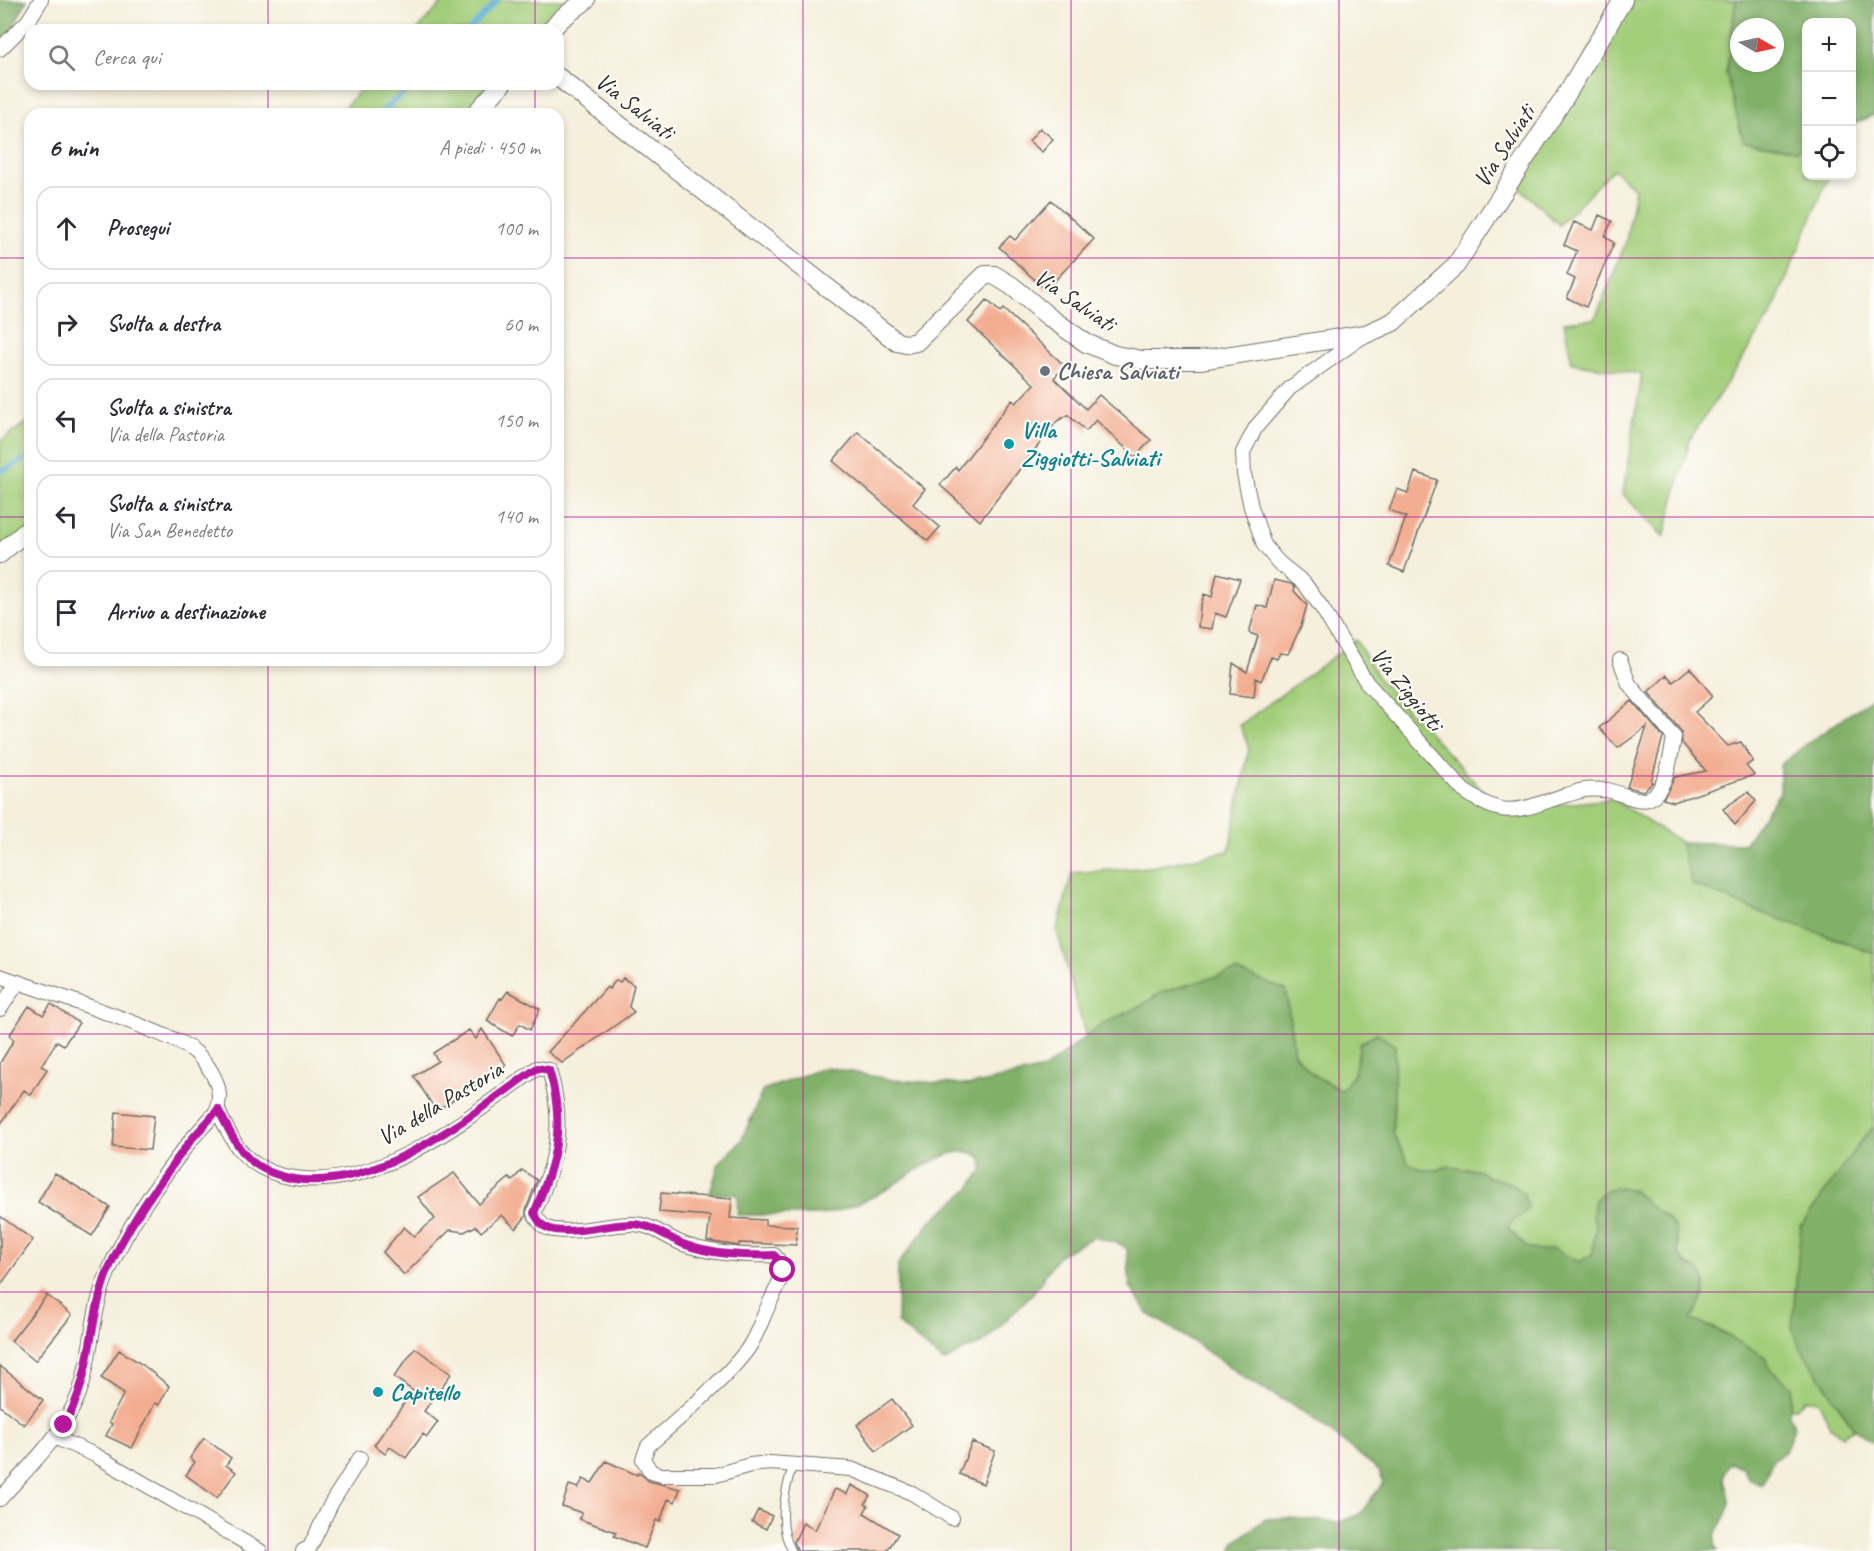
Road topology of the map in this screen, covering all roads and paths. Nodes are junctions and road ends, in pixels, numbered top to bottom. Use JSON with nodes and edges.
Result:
{"nodes":[{"id":1,"x":41,"y":0,"type":"edge"},
{"id":2,"x":586,"y":0,"type":"edge"},
{"id":3,"x":1623,"y":0,"type":"edge"},
{"id":4,"x":25,"y":24,"type":"edge"},
{"id":5,"x":556,"y":24,"type":"edge"},
{"id":6,"x":24,"y":25,"type":"edge"},
{"id":7,"x":0,"y":49,"type":"edge"},
{"id":8,"x":564,"y":82,"type":"edge"},
{"id":9,"x":497,"y":90,"type":"edge"},
{"id":10,"x":480,"y":108,"type":"edge"},
{"id":11,"x":1366,"y":333,"type":"junction"},
{"id":12,"x":24,"y":533,"type":"edge"},
{"id":13,"x":0,"y":554,"type":"edge"},
{"id":14,"x":1620,"y":660,"type":"dead end"},
{"id":15,"x":0,"y":976,"type":"edge"},
{"id":16,"x":18,"y":982,"type":"junction"},
{"id":17,"x":0,"y":1009,"type":"edge"},
{"id":18,"x":218,"y":1109,"type":"junction"},
{"id":19,"x":54,"y":1437,"type":"junction"},
{"id":20,"x":360,"y":1458,"type":"dead end"},
{"id":21,"x":793,"y":1465,"type":"junction"},
{"id":22,"x":0,"y":1499,"type":"edge"},
{"id":23,"x":952,"y":1518,"type":"dead end"},
{"id":24,"x":260,"y":1551,"type":"edge"},
{"id":25,"x":303,"y":1551,"type":"edge"},
{"id":26,"x":792,"y":1551,"type":"edge"}],
"edges":[{"from":1,"to":4,"type":"street"},
{"from":2,"to":5,"type":"street"},
{"from":3,"to":11,"type":"street","name":"Via Salviati"},
{"from":6,"to":7,"type":"street"},
{"from":8,"to":11,"type":"street","name":"Via Salviati"},
{"from":9,"to":10,"type":"street"},
{"from":11,"to":14,"type":"street","name":"Via Ziggiotti"},
{"from":12,"to":13,"type":"street"},
{"from":15,"to":16,"type":"street","name":"Via della Pastoria"},
{"from":16,"to":17,"type":"street"},
{"from":16,"to":18,"type":"street","name":"Via della Pastoria"},
{"from":18,"to":19,"type":"street"},
{"from":18,"to":21,"type":"street","name":"Via della Pastoria"},
{"from":19,"to":22,"type":"street"},
{"from":19,"to":24,"type":"street"},
{"from":20,"to":25,"type":"street"},
{"from":21,"to":23,"type":"street"},
{"from":21,"to":26,"type":"lane"}]}
